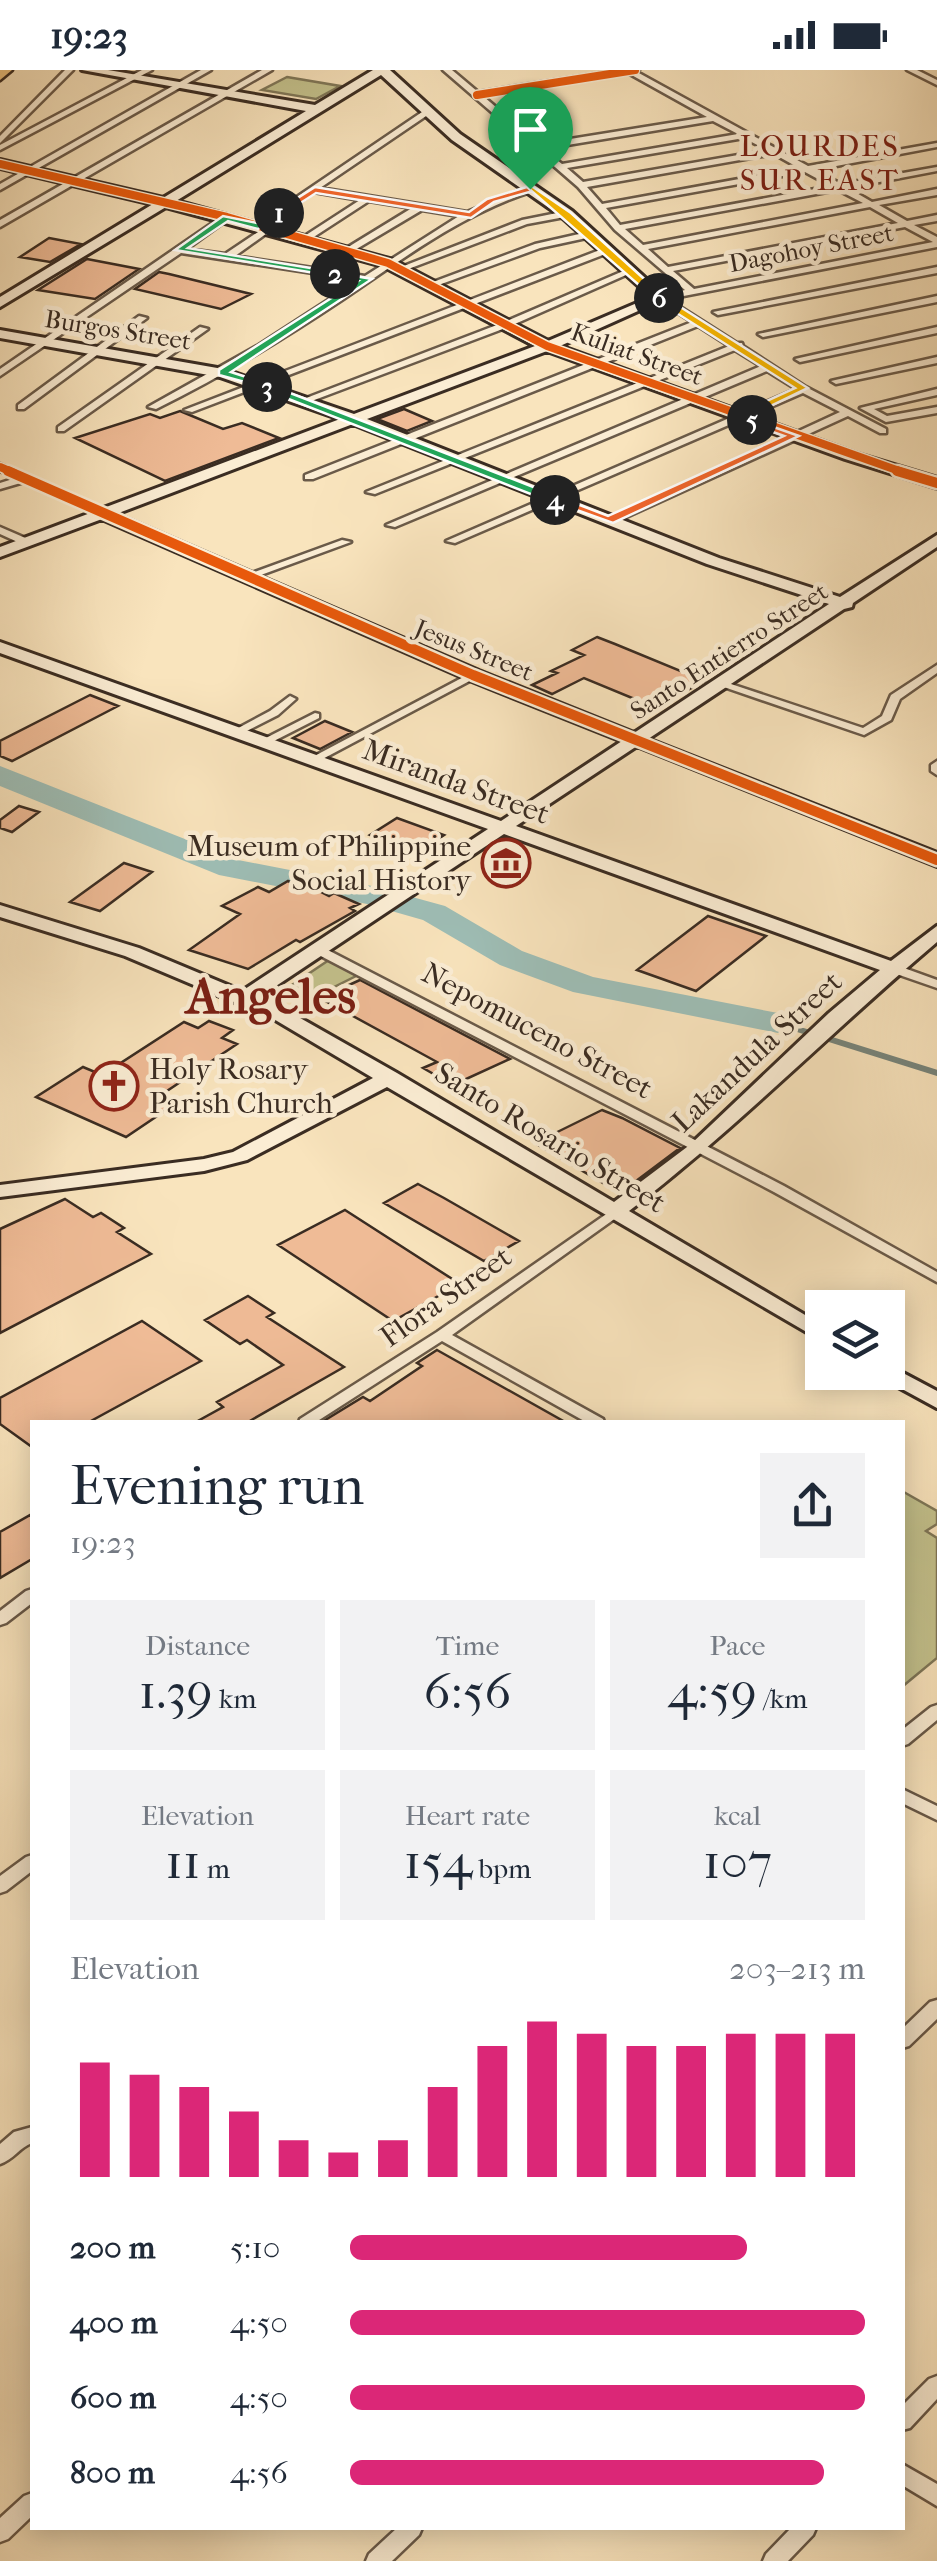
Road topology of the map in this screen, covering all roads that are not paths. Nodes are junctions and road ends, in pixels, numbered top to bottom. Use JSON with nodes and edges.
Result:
{"nodes":[{"id":1,"x":6,"y":70,"type":"edge"},
{"id":2,"x":69,"y":70,"type":"edge"},
{"id":3,"x":89,"y":70,"type":"edge"},
{"id":4,"x":148,"y":70,"type":"edge"},
{"id":5,"x":207,"y":70,"type":"edge"},
{"id":6,"x":268,"y":70,"type":"edge"},
{"id":7,"x":382,"y":70,"type":"edge"},
{"id":8,"x":446,"y":70,"type":"edge"},
{"id":9,"x":631,"y":70,"type":"edge"},
{"id":10,"x":911,"y":70,"type":"edge"},
{"id":11,"x":0,"y":76,"type":"edge"},
{"id":12,"x":134,"y":78,"type":"junction"},
{"id":13,"x":937,"y":83,"type":"edge"},
{"id":14,"x":180,"y":85,"type":"junction"},
{"id":15,"x":226,"y":93,"type":"junction"},
{"id":16,"x":478,"y":96,"type":"junction"},
{"id":17,"x":315,"y":109,"type":"junction"},
{"id":18,"x":428,"y":112,"type":"junction"},
{"id":19,"x":714,"y":118,"type":"junction"},
{"id":20,"x":746,"y":135,"type":"junction"},
{"id":21,"x":0,"y":144,"type":"edge"},
{"id":22,"x":937,"y":144,"type":"edge"},
{"id":23,"x":538,"y":147,"type":"junction"},
{"id":24,"x":776,"y":151,"type":"junction"},
{"id":25,"x":0,"y":164,"type":"edge"},
{"id":26,"x":560,"y":167,"type":"junction"},
{"id":27,"x":804,"y":168,"type":"junction"},
{"id":28,"x":937,"y":169,"type":"edge"},
{"id":29,"x":28,"y":171,"type":"junction"},
{"id":30,"x":74,"y":182,"type":"junction"},
{"id":31,"x":581,"y":186,"type":"junction"},
{"id":32,"x":0,"y":187,"type":"edge"},
{"id":33,"x":838,"y":187,"type":"junction"},
{"id":34,"x":530,"y":189,"type":"junction"},
{"id":35,"x":315,"y":190,"type":"junction"},
{"id":36,"x":937,"y":192,"type":"edge"},
{"id":37,"x":368,"y":198,"type":"junction"},
{"id":38,"x":162,"y":202,"type":"junction"},
{"id":39,"x":871,"y":204,"type":"junction"},
{"id":40,"x":420,"y":207,"type":"junction"},
{"id":41,"x":598,"y":207,"type":"junction"},
{"id":42,"x":567,"y":214,"type":"junction"},
{"id":43,"x":471,"y":215,"type":"junction"},
{"id":44,"x":227,"y":218,"type":"junction"},
{"id":45,"x":937,"y":218,"type":"edge"},
{"id":46,"x":0,"y":224,"type":"edge"},
{"id":47,"x":906,"y":224,"type":"junction"},
{"id":48,"x":263,"y":227,"type":"junction"},
{"id":49,"x":618,"y":228,"type":"junction"},
{"id":50,"x":588,"y":236,"type":"junction"},
{"id":51,"x":306,"y":239,"type":"junction"},
{"id":52,"x":937,"y":243,"type":"edge"},
{"id":53,"x":640,"y":248,"type":"junction"},
{"id":54,"x":180,"y":250,"type":"junction"},
{"id":55,"x":348,"y":250,"type":"junction"},
{"id":56,"x":605,"y":252,"type":"junction"},
{"id":57,"x":226,"y":258,"type":"junction"},
{"id":58,"x":394,"y":266,"type":"junction"},
{"id":59,"x":665,"y":270,"type":"junction"},
{"id":60,"x":937,"y":270,"type":"edge"},
{"id":61,"x":631,"y":271,"type":"junction"},
{"id":62,"x":367,"y":279,"type":"junction"},
{"id":63,"x":430,"y":285,"type":"junction"},
{"id":64,"x":692,"y":292,"type":"junction"},
{"id":65,"x":660,"y":298,"type":"junction"},
{"id":66,"x":937,"y":299,"type":"edge"},
{"id":67,"x":0,"y":303,"type":"edge"},
{"id":68,"x":466,"y":305,"type":"junction"},
{"id":69,"x":718,"y":312,"type":"dead end"},
{"id":70,"x":142,"y":318,"type":"dead end"},
{"id":71,"x":700,"y":322,"type":"junction"},
{"id":72,"x":505,"y":325,"type":"junction"},
{"id":73,"x":202,"y":328,"type":"dead end"},
{"id":74,"x":937,"y":330,"type":"edge"},
{"id":75,"x":0,"y":334,"type":"edge"},
{"id":76,"x":763,"y":334,"type":"dead end"},
{"id":77,"x":44,"y":343,"type":"junction"},
{"id":78,"x":738,"y":345,"type":"junction"},
{"id":79,"x":547,"y":346,"type":"junction"},
{"id":80,"x":96,"y":352,"type":"junction"},
{"id":81,"x":800,"y":359,"type":"dead end"},
{"id":82,"x":937,"y":360,"type":"edge"},
{"id":83,"x":159,"y":362,"type":"junction"},
{"id":84,"x":598,"y":364,"type":"junction"},
{"id":85,"x":770,"y":366,"type":"junction"},
{"id":86,"x":223,"y":372,"type":"junction"},
{"id":87,"x":0,"y":373,"type":"edge"},
{"id":88,"x":643,"y":381,"type":"junction"},
{"id":89,"x":836,"y":382,"type":"dead end"},
{"id":90,"x":260,"y":385,"type":"junction"},
{"id":91,"x":803,"y":388,"type":"junction"},
{"id":92,"x":937,"y":392,"type":"edge"},
{"id":93,"x":695,"y":399,"type":"junction"},
{"id":94,"x":306,"y":400,"type":"junction"},
{"id":95,"x":21,"y":407,"type":"dead end"},
{"id":96,"x":153,"y":408,"type":"dead end"},
{"id":97,"x":189,"y":410,"type":"dead end"},
{"id":98,"x":937,"y":410,"type":"edge"},
{"id":99,"x":847,"y":413,"type":"junction"},
{"id":100,"x":741,"y":416,"type":"junction"},
{"id":101,"x":353,"y":418,"type":"junction"},
{"id":102,"x":61,"y":430,"type":"dead end"},
{"id":103,"x":884,"y":431,"type":"dead end"},
{"id":104,"x":793,"y":436,"type":"junction"},
{"id":105,"x":406,"y":440,"type":"junction"},
{"id":106,"x":456,"y":459,"type":"junction"},
{"id":107,"x":0,"y":467,"type":"edge"},
{"id":108,"x":309,"y":476,"type":"dead end"},
{"id":109,"x":26,"y":478,"type":"junction"},
{"id":110,"x":503,"y":479,"type":"junction"},
{"id":111,"x":937,"y":482,"type":"edge"},
{"id":112,"x":0,"y":486,"type":"edge"},
{"id":113,"x":371,"y":492,"type":"dead end"},
{"id":114,"x":553,"y":499,"type":"junction"},
{"id":115,"x":104,"y":514,"type":"junction"},
{"id":116,"x":609,"y":520,"type":"junction"},
{"id":117,"x":391,"y":524,"type":"dead end"},
{"id":118,"x":0,"y":530,"type":"edge"},
{"id":119,"x":937,"y":540,"type":"edge"},
{"id":120,"x":452,"y":541,"type":"dead end"},
{"id":121,"x":26,"y":542,"type":"junction"},
{"id":122,"x":346,"y":542,"type":"dead end"},
{"id":123,"x":0,"y":552,"type":"edge"},
{"id":124,"x":246,"y":577,"type":"junction"},
{"id":125,"x":846,"y":604,"type":"junction"},
{"id":126,"x":0,"y":648,"type":"edge"},
{"id":127,"x":937,"y":668,"type":"edge"},
{"id":128,"x":473,"y":675,"type":"junction"},
{"id":129,"x":721,"y":684,"type":"junction"},
{"id":130,"x":290,"y":699,"type":"dead end"},
{"id":131,"x":315,"y":716,"type":"dead end"},
{"id":132,"x":236,"y":732,"type":"junction"},
{"id":133,"x":639,"y":740,"type":"junction"},
{"id":134,"x":264,"y":742,"type":"junction"},
{"id":135,"x":310,"y":761,"type":"junction"},
{"id":136,"x":500,"y":830,"type":"junction"},
{"id":137,"x":937,"y":860,"type":"edge"},
{"id":138,"x":0,"y":911,"type":"edge"},
{"id":139,"x":937,"y":932,"type":"edge"},
{"id":140,"x":320,"y":950,"type":"junction"},
{"id":141,"x":894,"y":968,"type":"junction"},
{"id":142,"x":937,"y":984,"type":"edge"},
{"id":143,"x":246,"y":998,"type":"junction"},
{"id":144,"x":390,"y":1077,"type":"junction"},
{"id":145,"x":698,"y":1148,"type":"junction"},
{"id":146,"x":0,"y":1191,"type":"edge"},
{"id":147,"x":614,"y":1212,"type":"junction"},
{"id":148,"x":937,"y":1278,"type":"edge"},
{"id":149,"x":805,"y":1324,"type":"edge"},
{"id":150,"x":442,"y":1335,"type":"junction"},
{"id":151,"x":905,"y":1382,"type":"edge"},
{"id":152,"x":937,"y":1401,"type":"edge"},
{"id":153,"x":309,"y":1420,"type":"edge"},
{"id":154,"x":594,"y":1420,"type":"edge"},
{"id":155,"x":30,"y":1596,"type":"edge"},
{"id":156,"x":0,"y":1619,"type":"edge"},
{"id":157,"x":937,"y":1711,"type":"edge"},
{"id":158,"x":905,"y":1738,"type":"edge"},
{"id":159,"x":905,"y":1796,"type":"edge"},
{"id":160,"x":937,"y":1814,"type":"edge"},
{"id":161,"x":30,"y":1864,"type":"edge"},
{"id":162,"x":0,"y":1886,"type":"edge"},
{"id":163,"x":937,"y":2007,"type":"edge"},
{"id":164,"x":905,"y":2039,"type":"edge"},
{"id":165,"x":30,"y":2136,"type":"edge"},
{"id":166,"x":0,"y":2156,"type":"edge"},
{"id":167,"x":937,"y":2385,"type":"edge"},
{"id":168,"x":905,"y":2419,"type":"edge"},
{"id":169,"x":905,"y":2475,"type":"edge"},
{"id":170,"x":937,"y":2496,"type":"edge"},
{"id":171,"x":30,"y":2505,"type":"edge"},
{"id":172,"x":409,"y":2530,"type":"edge"},
{"id":173,"x":802,"y":2530,"type":"edge"},
{"id":174,"x":0,"y":2532,"type":"edge"},
{"id":175,"x":377,"y":2561,"type":"edge"},
{"id":176,"x":774,"y":2561,"type":"edge"}],
"edges":[{"from":1,"to":11,"type":"main road"},
{"from":2,"to":21,"type":"street"},
{"from":3,"to":12,"type":"street"},
{"from":4,"to":12,"type":"street"},
{"from":5,"to":14,"type":"street"},
{"from":6,"to":15,"type":"street"},
{"from":7,"to":17,"type":"street"},
{"from":7,"to":18,"type":"street"},
{"from":8,"to":16,"type":"street"},
{"from":9,"to":16,"type":"street"},
{"from":9,"to":19,"type":"street"},
{"from":10,"to":13,"type":"street"},
{"from":12,"to":14,"type":"street"},
{"from":12,"to":21,"type":"street"},
{"from":14,"to":15,"type":"street"},
{"from":14,"to":29,"type":"street"},
{"from":15,"to":17,"type":"street"},
{"from":15,"to":30,"type":"street"},
{"from":16,"to":23,"type":"street"},
{"from":17,"to":38,"type":"street"},
{"from":18,"to":34,"type":"street"},
{"from":18,"to":35,"type":"street"},
{"from":19,"to":20,"type":"street"},
{"from":19,"to":23,"type":"street"},
{"from":20,"to":24,"type":"street"},
{"from":20,"to":26,"type":"street"},
{"from":22,"to":27,"type":"street"},
{"from":23,"to":26,"type":"street"},
{"from":24,"to":27,"type":"street"},
{"from":24,"to":31,"type":"street"},
{"from":25,"to":29,"type":"street","name":"Kuliat Street"},
{"from":26,"to":31,"type":"street"},
{"from":27,"to":33,"type":"street"},
{"from":27,"to":41,"type":"street"},
{"from":28,"to":33,"type":"street"},
{"from":29,"to":30,"type":"street","name":"Kuliat Street"},
{"from":29,"to":32,"type":"street"},
{"from":30,"to":38,"type":"street","name":"Kuliat Street"},
{"from":30,"to":46,"type":"street"},
{"from":31,"to":41,"type":"street"},
{"from":33,"to":39,"type":"street"},
{"from":33,"to":49,"type":"street"},
{"from":34,"to":42,"type":"street"},
{"from":34,"to":43,"type":"street"},
{"from":35,"to":37,"type":"street"},
{"from":35,"to":48,"type":"street"},
{"from":36,"to":39,"type":"street"},
{"from":37,"to":40,"type":"street"},
{"from":37,"to":51,"type":"street"},
{"from":38,"to":44,"type":"street","name":"Kuliat Street"},
{"from":38,"to":67,"type":"street"},
{"from":39,"to":47,"type":"street"},
{"from":39,"to":53,"type":"street"},
{"from":40,"to":43,"type":"street"},
{"from":40,"to":55,"type":"street"},
{"from":41,"to":49,"type":"street"},
{"from":42,"to":50,"type":"street"},
{"from":42,"to":58,"type":"street"},
{"from":43,"to":58,"type":"street"},
{"from":44,"to":48,"type":"street","name":"Kuliat Street"},
{"from":44,"to":54,"type":"street"},
{"from":45,"to":47,"type":"street"},
{"from":47,"to":52,"type":"street"},
{"from":47,"to":59,"type":"street"},
{"from":48,"to":51,"type":"street","name":"Kuliat Street"},
{"from":48,"to":57,"type":"street"},
{"from":49,"to":53,"type":"street"},
{"from":50,"to":56,"type":"street"},
{"from":50,"to":63,"type":"street"},
{"from":51,"to":55,"type":"street","name":"Kuliat Street"},
{"from":52,"to":64,"type":"street","name":"Dagohoy Street"},
{"from":53,"to":59,"type":"street"},
{"from":54,"to":57,"type":"street"},
{"from":54,"to":77,"type":"street"},
{"from":55,"to":58,"type":"street","name":"Kuliat Street"},
{"from":56,"to":61,"type":"street"},
{"from":56,"to":68,"type":"street"},
{"from":57,"to":62,"type":"street"},
{"from":58,"to":62,"type":"street"},
{"from":58,"to":63,"type":"street","name":"Kuliat Street"},
{"from":59,"to":64,"type":"street"},
{"from":60,"to":69,"type":"street"},
{"from":61,"to":65,"type":"street"},
{"from":61,"to":72,"type":"street"},
{"from":62,"to":86,"type":"street"},
{"from":63,"to":68,"type":"street","name":"Kuliat Street"},
{"from":64,"to":65,"type":"street","name":"Dagohoy Street"},
{"from":65,"to":71,"type":"street"},
{"from":65,"to":79,"type":"street"},
{"from":66,"to":76,"type":"street"},
{"from":68,"to":72,"type":"street","name":"Kuliat Street"},
{"from":68,"to":90,"type":"street"},
{"from":70,"to":80,"type":"street"},
{"from":71,"to":78,"type":"street"},
{"from":71,"to":84,"type":"street"},
{"from":72,"to":79,"type":"street","name":"Kuliat Street"},
{"from":72,"to":94,"type":"street"},
{"from":73,"to":83,"type":"street"},
{"from":74,"to":81,"type":"street"},
{"from":75,"to":77,"type":"street","name":"Burgos Street"},
{"from":77,"to":80,"type":"street","name":"Burgos Street"},
{"from":77,"to":87,"type":"street"},
{"from":78,"to":85,"type":"street"},
{"from":78,"to":88,"type":"street"},
{"from":79,"to":84,"type":"street","name":"Kuliat Street"},
{"from":79,"to":101,"type":"street"},
{"from":80,"to":83,"type":"street","name":"Burgos Street"},
{"from":80,"to":95,"type":"street"},
{"from":82,"to":89,"type":"street"},
{"from":83,"to":86,"type":"street","name":"Burgos Street"},
{"from":83,"to":102,"type":"street"},
{"from":84,"to":88,"type":"street","name":"Kuliat Street"},
{"from":84,"to":105,"type":"street"},
{"from":85,"to":91,"type":"street"},
{"from":85,"to":93,"type":"street"},
{"from":86,"to":90,"type":"street","name":"Burgos Street"},
{"from":86,"to":96,"type":"street"},
{"from":88,"to":93,"type":"street","name":"Kuliat Street"},
{"from":88,"to":106,"type":"street"},
{"from":90,"to":94,"type":"street","name":"Burgos Street"},
{"from":90,"to":97,"type":"street"},
{"from":91,"to":99,"type":"street"},
{"from":91,"to":100,"type":"street"},
{"from":92,"to":98,"type":"street"},
{"from":93,"to":100,"type":"street","name":"Kuliat Street"},
{"from":93,"to":110,"type":"street"},
{"from":94,"to":101,"type":"street","name":"Burgos Street"},
{"from":99,"to":103,"type":"street"},
{"from":99,"to":104,"type":"street"},
{"from":100,"to":104,"type":"street","name":"Kuliat Street"},
{"from":100,"to":114,"type":"street"},
{"from":101,"to":105,"type":"street","name":"Burgos Street"},
{"from":101,"to":115,"type":"street"},
{"from":104,"to":111,"type":"street","name":"Kuliat Street"},
{"from":104,"to":116,"type":"street"},
{"from":105,"to":106,"type":"street","name":"Burgos Street"},
{"from":105,"to":108,"type":"street"},
{"from":106,"to":110,"type":"street","name":"Burgos Street"},
{"from":106,"to":113,"type":"street"},
{"from":107,"to":109,"type":"street","name":"Jesus Street"},
{"from":109,"to":112,"type":"street"},
{"from":109,"to":115,"type":"street","name":"Jesus Street"},
{"from":110,"to":114,"type":"street","name":"Burgos Street"},
{"from":110,"to":117,"type":"street"},
{"from":114,"to":116,"type":"street","name":"Burgos Street"},
{"from":114,"to":120,"type":"street"},
{"from":115,"to":121,"type":"street"},
{"from":115,"to":124,"type":"street","name":"Jesus Street"},
{"from":116,"to":125,"type":"street","name":"Burgos Street"},
{"from":118,"to":121,"type":"street"},
{"from":119,"to":125,"type":"street","name":"Santo Entierro Street"},
{"from":121,"to":123,"type":"street"},
{"from":122,"to":124,"type":"street"},
{"from":124,"to":128,"type":"street","name":"Jesus Street"},
{"from":125,"to":129,"type":"street","name":"Santo Entierro Street"},
{"from":126,"to":132,"type":"street","name":"Miranda Street"},
{"from":127,"to":129,"type":"street"},
{"from":128,"to":133,"type":"street","name":"Jesus Street"},
{"from":128,"to":135,"type":"street"},
{"from":129,"to":133,"type":"street","name":"Santo Entierro Street"},
{"from":130,"to":132,"type":"street"},
{"from":131,"to":134,"type":"street"},
{"from":132,"to":134,"type":"street","name":"Miranda Street"},
{"from":133,"to":136,"type":"street","name":"Santo Entierro Street"},
{"from":133,"to":137,"type":"street","name":"Jesus Street"},
{"from":134,"to":135,"type":"street","name":"Miranda Street"},
{"from":135,"to":136,"type":"street","name":"Miranda Street"},
{"from":136,"to":140,"type":"street","name":"Santo Entierro Street"},
{"from":136,"to":141,"type":"street","name":"Miranda Street"},
{"from":138,"to":143,"type":"street","name":"Santo Rosario Street"},
{"from":139,"to":141,"type":"street","name":"Lakandula Street"},
{"from":140,"to":143,"type":"street","name":"Santo Entierro Street"},
{"from":140,"to":145,"type":"street","name":"Nepomuceno Street"},
{"from":141,"to":142,"type":"street"},
{"from":141,"to":145,"type":"street","name":"Lakandula Street"},
{"from":143,"to":144,"type":"street","name":"Santo Rosario Street"},
{"from":144,"to":146,"type":"street"},
{"from":144,"to":147,"type":"street","name":"Santo Rosario Street"},
{"from":145,"to":147,"type":"street","name":"Lakandula Street"},
{"from":145,"to":148,"type":"street","name":"Nepomuceno Street"},
{"from":147,"to":149,"type":"street","name":"Santo Rosario Street"},
{"from":147,"to":150,"type":"street","name":"Flora Street"},
{"from":150,"to":153,"type":"street","name":"Flora Street"},
{"from":150,"to":154,"type":"street"},
{"from":151,"to":152,"type":"street"},
{"from":155,"to":156,"type":"street"},
{"from":157,"to":158,"type":"street"},
{"from":159,"to":160,"type":"street"},
{"from":161,"to":162,"type":"street"},
{"from":163,"to":164,"type":"street"},
{"from":165,"to":166,"type":"street"},
{"from":167,"to":168,"type":"street"},
{"from":169,"to":170,"type":"street"},
{"from":171,"to":174,"type":"street"},
{"from":172,"to":175,"type":"street"},
{"from":173,"to":176,"type":"street"}]}
